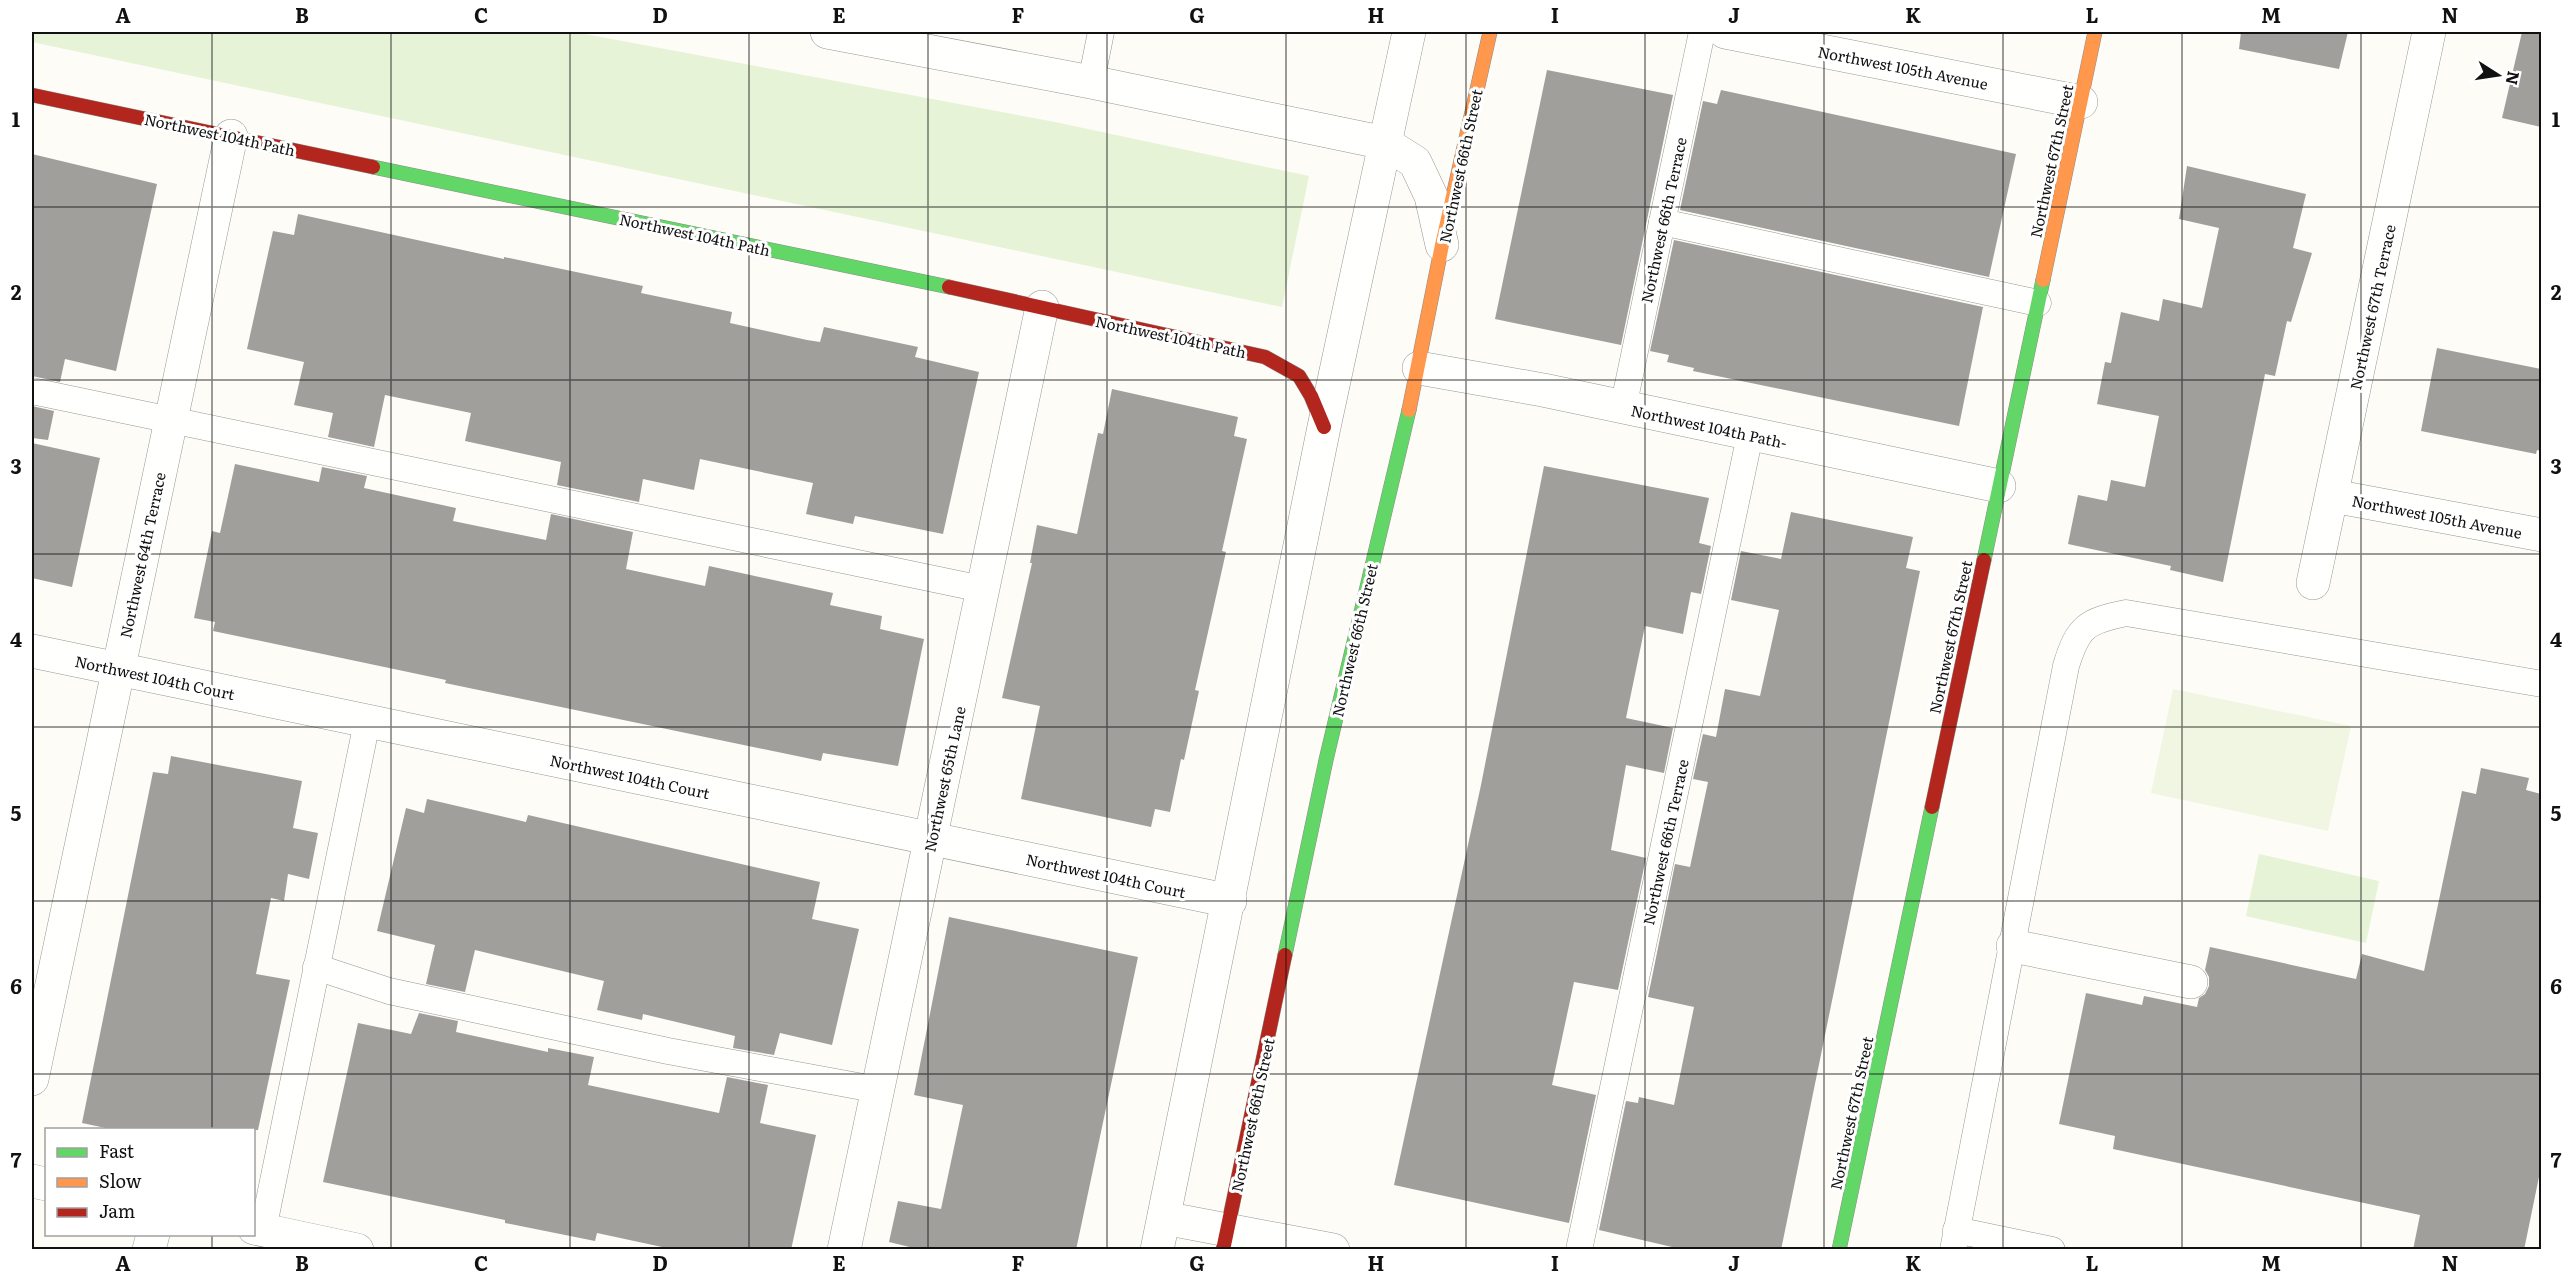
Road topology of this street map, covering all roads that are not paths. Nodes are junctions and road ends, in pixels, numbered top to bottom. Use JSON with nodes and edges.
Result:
{"nodes":[{"id":1,"x":827,"y":32,"type":"edge"},
{"id":2,"x":1101,"y":32,"type":"edge"},
{"id":3,"x":1409,"y":32,"type":"edge"},
{"id":4,"x":1490,"y":32,"type":"edge"},
{"id":5,"x":1702,"y":32,"type":"edge"},
{"id":6,"x":1725,"y":32,"type":"edge"},
{"id":7,"x":2096,"y":32,"type":"edge"},
{"id":8,"x":2429,"y":32,"type":"edge"},
{"id":9,"x":1091,"y":82,"type":"junction"},
{"id":10,"x":32,"y":95,"type":"edge"},
{"id":11,"x":2080,"y":102,"type":"junction"},
{"id":12,"x":231,"y":136,"type":"junction"},
{"id":13,"x":1385,"y":143,"type":"junction"},
{"id":14,"x":1662,"y":222,"type":"junction"},
{"id":15,"x":1442,"y":245,"type":"junction"},
{"id":16,"x":2038,"y":303,"type":"junction"},
{"id":17,"x":1042,"y":307,"type":"junction"},
{"id":18,"x":1419,"y":368,"type":"junction"},
{"id":19,"x":32,"y":391,"type":"edge"},
{"id":20,"x":1623,"y":408,"type":"junction"},
{"id":21,"x":170,"y":420,"type":"junction"},
{"id":22,"x":1324,"y":427,"type":"junction"},
{"id":23,"x":1750,"y":435,"type":"junction"},
{"id":24,"x":1999,"y":486,"type":"junction"},
{"id":25,"x":2333,"y":496,"type":"junction"},
{"id":26,"x":2541,"y":535,"type":"edge"},
{"id":27,"x":2313,"y":583,"type":"dead end"},
{"id":28,"x":982,"y":589,"type":"junction"},
{"id":29,"x":32,"y":651,"type":"edge"},
{"id":30,"x":118,"y":669,"type":"junction"},
{"id":31,"x":2541,"y":684,"type":"edge"},
{"id":32,"x":367,"y":722,"type":"junction"},
{"id":33,"x":932,"y":839,"type":"junction"},
{"id":34,"x":1230,"y":901,"type":"junction"},
{"id":35,"x":2013,"y":946,"type":"junction"},
{"id":36,"x":316,"y":967,"type":"junction"},
{"id":37,"x":2191,"y":982,"type":"dead end"},
{"id":38,"x":32,"y":1079,"type":"edge"},
{"id":39,"x":879,"y":1090,"type":"junction"},
{"id":40,"x":1164,"y":1218,"type":"junction"},
{"id":41,"x":258,"y":1229,"type":"edge"},
{"id":42,"x":1225,"y":1240,"type":"edge"},
{"id":43,"x":1954,"y":1240,"type":"edge"},
{"id":44,"x":354,"y":1249,"type":"edge"},
{"id":45,"x":844,"y":1250,"type":"edge"},
{"id":46,"x":1157,"y":1250,"type":"edge"},
{"id":47,"x":1333,"y":1250,"type":"edge"},
{"id":48,"x":1580,"y":1250,"type":"edge"},
{"id":49,"x":1839,"y":1250,"type":"edge"},
{"id":50,"x":2052,"y":1250,"type":"edge"}],
"edges":[{"from":1,"to":9,"type":"street"},
{"from":2,"to":9,"type":"lane"},
{"from":3,"to":13,"type":"street"},
{"from":4,"to":15,"type":"street","name":"Northwest 66th Street"},
{"from":5,"to":14,"type":"lane","name":"Northwest 66th Terrace"},
{"from":6,"to":11,"type":"street","name":"Northwest 105th Avenue"},
{"from":7,"to":11,"type":"street","name":"Northwest 67th Street"},
{"from":8,"to":25,"type":"street","name":"Northwest 67th Terrace"},
{"from":9,"to":13,"type":"street"},
{"from":10,"to":12,"type":"street","name":"Northwest 104th Path"},
{"from":11,"to":16,"type":"street","name":"Northwest 67th Street"},
{"from":12,"to":17,"type":"street","name":"Northwest 104th Path"},
{"from":12,"to":21,"type":"street","name":"Northwest 64th Terrace"},
{"from":13,"to":15,"type":"street"},
{"from":13,"to":22,"type":"street"},
{"from":14,"to":16,"type":"lane"},
{"from":14,"to":20,"type":"lane","name":"Northwest 66th Terrace"},
{"from":15,"to":18,"type":"street","name":"Northwest 66th Street"},
{"from":16,"to":24,"type":"street","name":"Northwest 67th Street"},
{"from":17,"to":22,"type":"street","name":"Northwest 104th Path"},
{"from":17,"to":28,"type":"street","name":"Northwest 65th Lane"},
{"from":18,"to":20,"type":"street","name":"Northwest 104th Path-"},
{"from":18,"to":42,"type":"street","name":"Northwest 66th Street"},
{"from":19,"to":21,"type":"lane"},
{"from":20,"to":23,"type":"street","name":"Northwest 104th Path-"},
{"from":21,"to":28,"type":"lane"},
{"from":21,"to":30,"type":"street","name":"Northwest 64th Terrace"},
{"from":22,"to":34,"type":"street"},
{"from":23,"to":24,"type":"street","name":"Northwest 104th Path-"},
{"from":23,"to":48,"type":"lane","name":"Northwest 66th Terrace"},
{"from":24,"to":49,"type":"street","name":"Northwest 67th Street"},
{"from":25,"to":26,"type":"street","name":"Northwest 105th Avenue"},
{"from":25,"to":27,"type":"street","name":"Northwest 67th Terrace"},
{"from":28,"to":33,"type":"street","name":"Northwest 65th Lane"},
{"from":29,"to":30,"type":"street","name":"Northwest 104th Court"},
{"from":30,"to":32,"type":"street","name":"Northwest 104th Court"},
{"from":30,"to":38,"type":"street","name":"Northwest 64th Terrace"},
{"from":31,"to":35,"type":"lane"},
{"from":32,"to":33,"type":"street","name":"Northwest 104th Court"},
{"from":32,"to":36,"type":"lane"},
{"from":33,"to":34,"type":"street","name":"Northwest 104th Court"},
{"from":33,"to":39,"type":"street","name":"Northwest 65th Lane"},
{"from":34,"to":40,"type":"street"},
{"from":35,"to":37,"type":"street"},
{"from":35,"to":43,"type":"lane"},
{"from":36,"to":39,"type":"lane"},
{"from":36,"to":41,"type":"lane"},
{"from":39,"to":45,"type":"street","name":"Northwest 65th Lane"},
{"from":40,"to":42,"type":"street"},
{"from":40,"to":46,"type":"street"},
{"from":41,"to":44,"type":"street"},
{"from":42,"to":47,"type":"street"},
{"from":43,"to":50,"type":"lane"}]}
